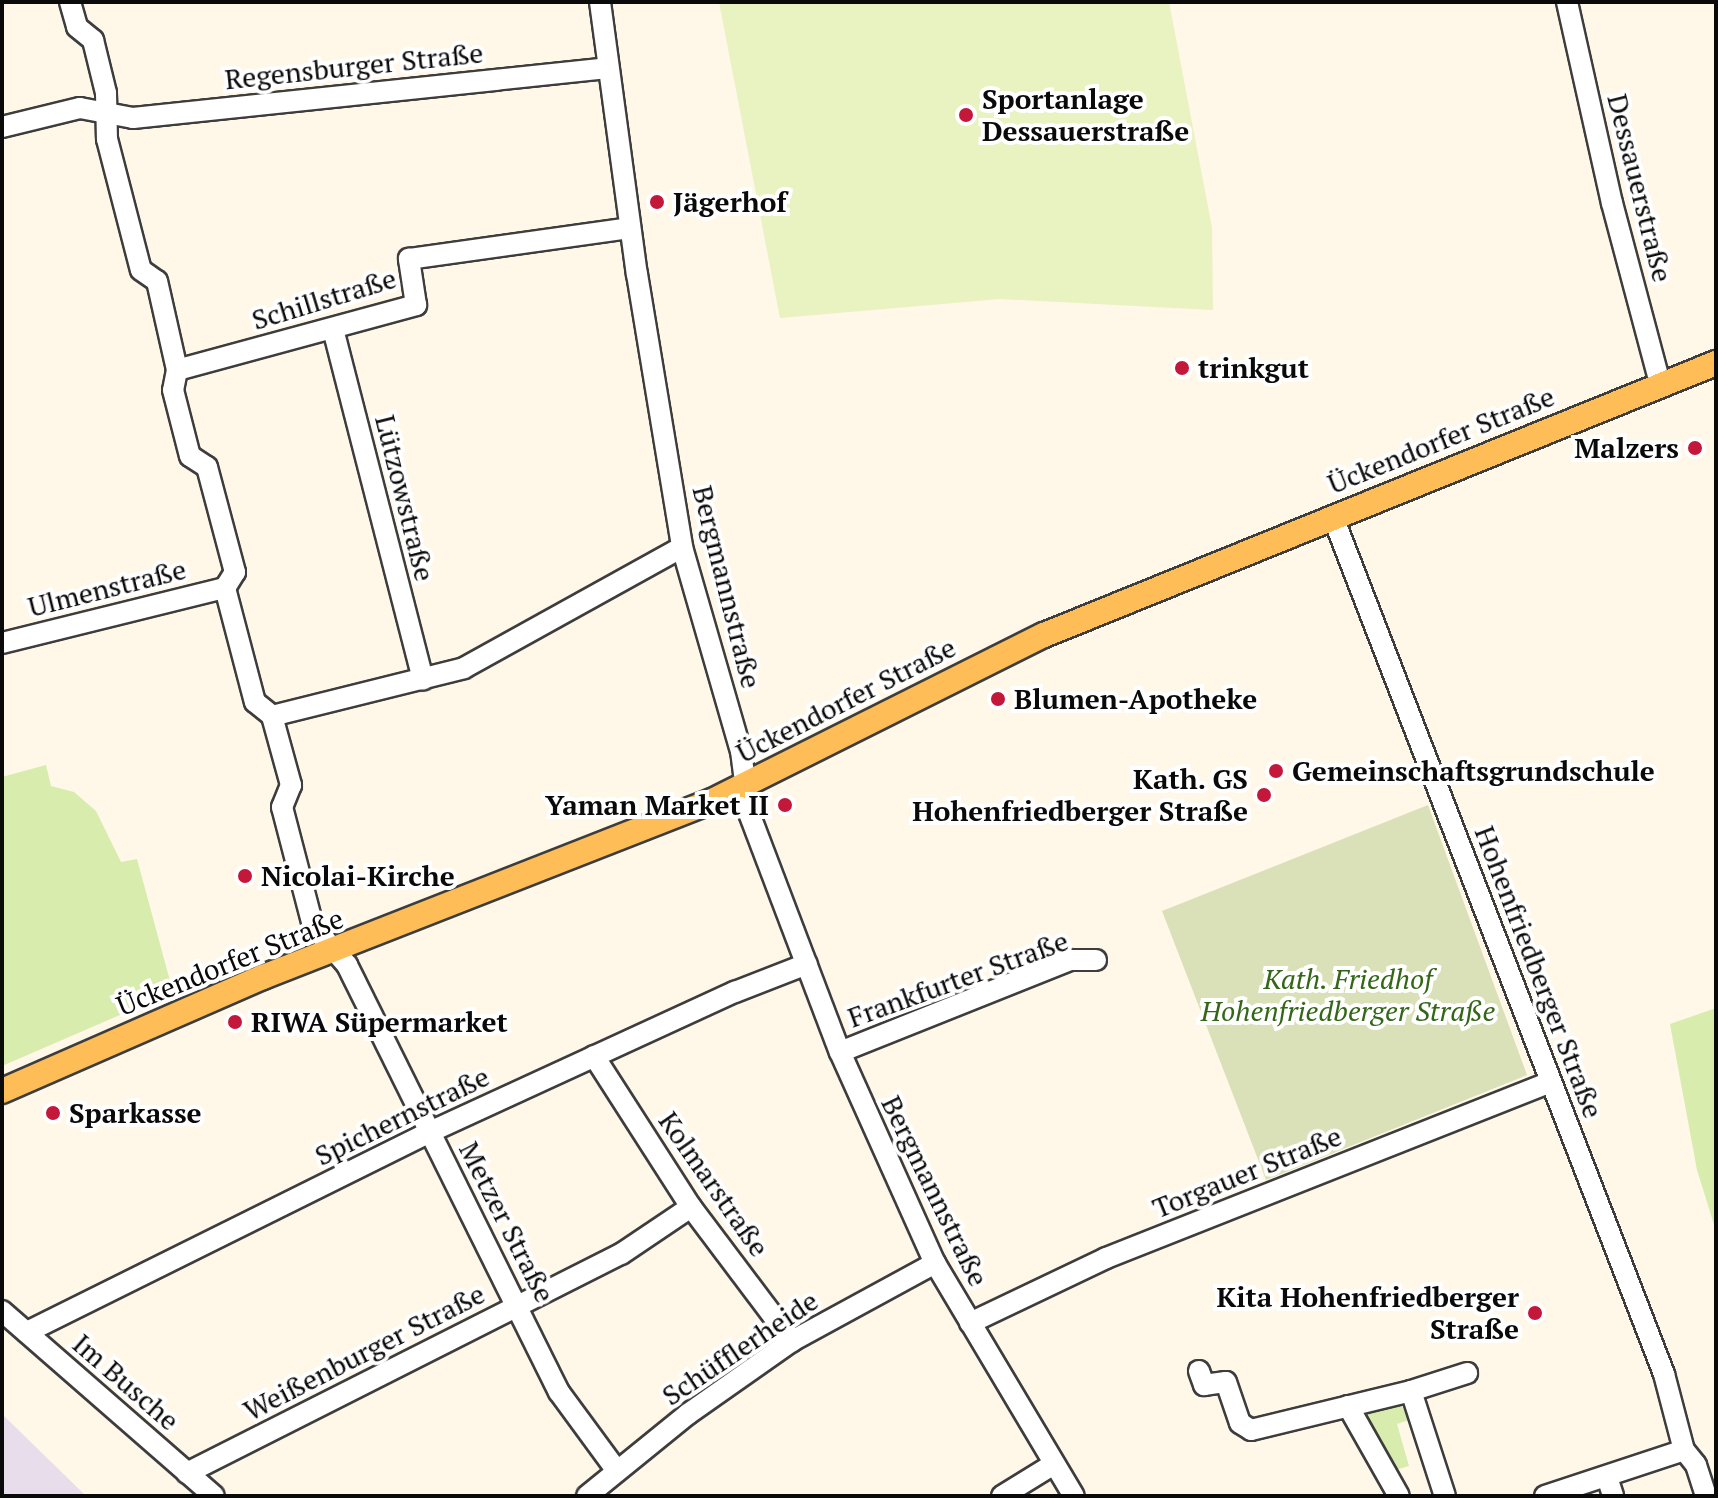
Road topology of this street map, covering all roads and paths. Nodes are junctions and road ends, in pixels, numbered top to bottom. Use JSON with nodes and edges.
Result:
{"nodes":[{"id":1,"x":70,"y":2,"type":"edge"},
{"id":2,"x":600,"y":2,"type":"edge"},
{"id":3,"x":1567,"y":2,"type":"edge"},
{"id":4,"x":607,"y":68,"type":"junction"},
{"id":5,"x":107,"y":111,"type":"junction"},
{"id":6,"x":2,"y":127,"type":"edge"},
{"id":7,"x":630,"y":228,"type":"junction"},
{"id":8,"x":333,"y":329,"type":"junction"},
{"id":9,"x":1716,"y":363,"type":"edge"},
{"id":10,"x":177,"y":370,"type":"junction"},
{"id":11,"x":1661,"y":387,"type":"junction"},
{"id":12,"x":1333,"y":517,"type":"junction"},
{"id":13,"x":682,"y":547,"type":"junction"},
{"id":14,"x":225,"y":588,"type":"junction"},
{"id":15,"x":2,"y":643,"type":"edge"},
{"id":16,"x":423,"y":680,"type":"junction"},
{"id":17,"x":272,"y":716,"type":"junction"},
{"id":18,"x":748,"y":783,"type":"junction"},
{"id":19,"x":336,"y":949,"type":"junction"},
{"id":20,"x":1096,"y":960,"type":"dead end"},
{"id":21,"x":807,"y":964,"type":"junction"},
{"id":22,"x":840,"y":1052,"type":"junction"},
{"id":23,"x":594,"y":1056,"type":"junction"},
{"id":24,"x":1550,"y":1082,"type":"junction"},
{"id":25,"x":2,"y":1091,"type":"edge"},
{"id":26,"x":430,"y":1132,"type":"junction"},
{"id":27,"x":691,"y":1207,"type":"junction"},
{"id":28,"x":935,"y":1263,"type":"junction"},
{"id":29,"x":518,"y":1306,"type":"junction"},
{"id":30,"x":2,"y":1311,"type":"edge"},
{"id":31,"x":970,"y":1323,"type":"junction"},
{"id":32,"x":27,"y":1332,"type":"junction"},
{"id":33,"x":792,"y":1341,"type":"junction"},
{"id":34,"x":1199,"y":1371,"type":"dead end"},
{"id":35,"x":1467,"y":1373,"type":"dead end"},
{"id":36,"x":1411,"y":1391,"type":"junction"},
{"id":37,"x":1348,"y":1406,"type":"junction"},
{"id":38,"x":1684,"y":1450,"type":"junction"},
{"id":39,"x":1054,"y":1464,"type":"junction"},
{"id":40,"x":617,"y":1471,"type":"junction"},
{"id":41,"x":187,"y":1473,"type":"junction"},
{"id":42,"x":1610,"y":1486,"type":"edge"},
{"id":43,"x":214,"y":1496,"type":"edge"},
{"id":44,"x":587,"y":1496,"type":"edge"},
{"id":45,"x":1002,"y":1496,"type":"edge"},
{"id":46,"x":1074,"y":1496,"type":"edge"},
{"id":47,"x":1399,"y":1496,"type":"edge"},
{"id":48,"x":1445,"y":1496,"type":"edge"},
{"id":49,"x":1545,"y":1496,"type":"edge"},
{"id":50,"x":1706,"y":1496,"type":"edge"}],
"edges":[{"from":1,"to":5,"type":"street"},
{"from":2,"to":4,"type":"street","name":"Bergmannstraße"},
{"from":3,"to":11,"type":"street","name":"Dessauerstraße"},
{"from":4,"to":5,"type":"street","name":"Regensburger Straße"},
{"from":4,"to":7,"type":"street","name":"Bergmannstraße"},
{"from":5,"to":6,"type":"street","name":"Regensburger Straße"},
{"from":5,"to":10,"type":"street"},
{"from":7,"to":8,"type":"street","name":"Schillstraße"},
{"from":7,"to":13,"type":"street","name":"Bergmannstraße"},
{"from":8,"to":10,"type":"street","name":"Schillstraße"},
{"from":8,"to":16,"type":"street","name":"Lützowstraße"},
{"from":9,"to":11,"type":"main road","name":"Ückendorfer Straße"},
{"from":10,"to":14,"type":"street"},
{"from":11,"to":12,"type":"main road","name":"Ückendorfer Straße"},
{"from":12,"to":18,"type":"main road","name":"Ückendorfer Straße"},
{"from":12,"to":24,"type":"street","name":"Hohenfriedberger Straße"},
{"from":13,"to":16,"type":"street"},
{"from":13,"to":18,"type":"street","name":"Bergmannstraße"},
{"from":14,"to":15,"type":"street","name":"Ulmenstraße"},
{"from":14,"to":17,"type":"street","name":"Metzer Straße"},
{"from":16,"to":17,"type":"street"},
{"from":17,"to":19,"type":"street","name":"Metzer Straße"},
{"from":18,"to":19,"type":"main road","name":"Ückendorfer Straße"},
{"from":18,"to":21,"type":"street","name":"Bergmannstraße"},
{"from":19,"to":25,"type":"main road","name":"Ückendorfer Straße"},
{"from":19,"to":26,"type":"street","name":"Metzer Straße"},
{"from":20,"to":22,"type":"street","name":"Frankfurter Straße"},
{"from":21,"to":22,"type":"street","name":"Bergmannstraße"},
{"from":21,"to":23,"type":"street","name":"Spichernstraße"},
{"from":22,"to":28,"type":"street","name":"Bergmannstraße"},
{"from":23,"to":26,"type":"street","name":"Spichernstraße"},
{"from":23,"to":27,"type":"street","name":"Kolmarstraße"},
{"from":24,"to":31,"type":"street","name":"Torgauer Straße"},
{"from":24,"to":38,"type":"street","name":"Hohenfriedberger Straße"},
{"from":26,"to":29,"type":"street","name":"Metzer Straße"},
{"from":26,"to":32,"type":"street","name":"Spichernstraße"},
{"from":27,"to":29,"type":"street","name":"Weißenburger Straße"},
{"from":27,"to":33,"type":"street","name":"Kolmarstraße"},
{"from":28,"to":31,"type":"street","name":"Bergmannstraße"},
{"from":28,"to":33,"type":"street","name":"Schüfflerheide"},
{"from":29,"to":40,"type":"street","name":"Metzer Straße"},
{"from":29,"to":41,"type":"street","name":"Weißenburger Straße"},
{"from":30,"to":32,"type":"street","name":"Im Busche"},
{"from":31,"to":39,"type":"street","name":"Bergmannstraße"},
{"from":32,"to":41,"type":"street","name":"Im Busche"},
{"from":33,"to":40,"type":"street","name":"Schüfflerheide"},
{"from":34,"to":37,"type":"street"},
{"from":35,"to":36,"type":"street"},
{"from":36,"to":37,"type":"street"},
{"from":36,"to":48,"type":"street"},
{"from":37,"to":47,"type":"street"},
{"from":38,"to":42,"type":"street"},
{"from":38,"to":50,"type":"street","name":"Hohenfriedberger Straße"},
{"from":39,"to":45,"type":"street"},
{"from":39,"to":46,"type":"street","name":"Bergmannstraße"},
{"from":40,"to":44,"type":"street","name":"Schüfflerheide"},
{"from":41,"to":43,"type":"street","name":"Im Busche"},
{"from":42,"to":49,"type":"street"}]}
